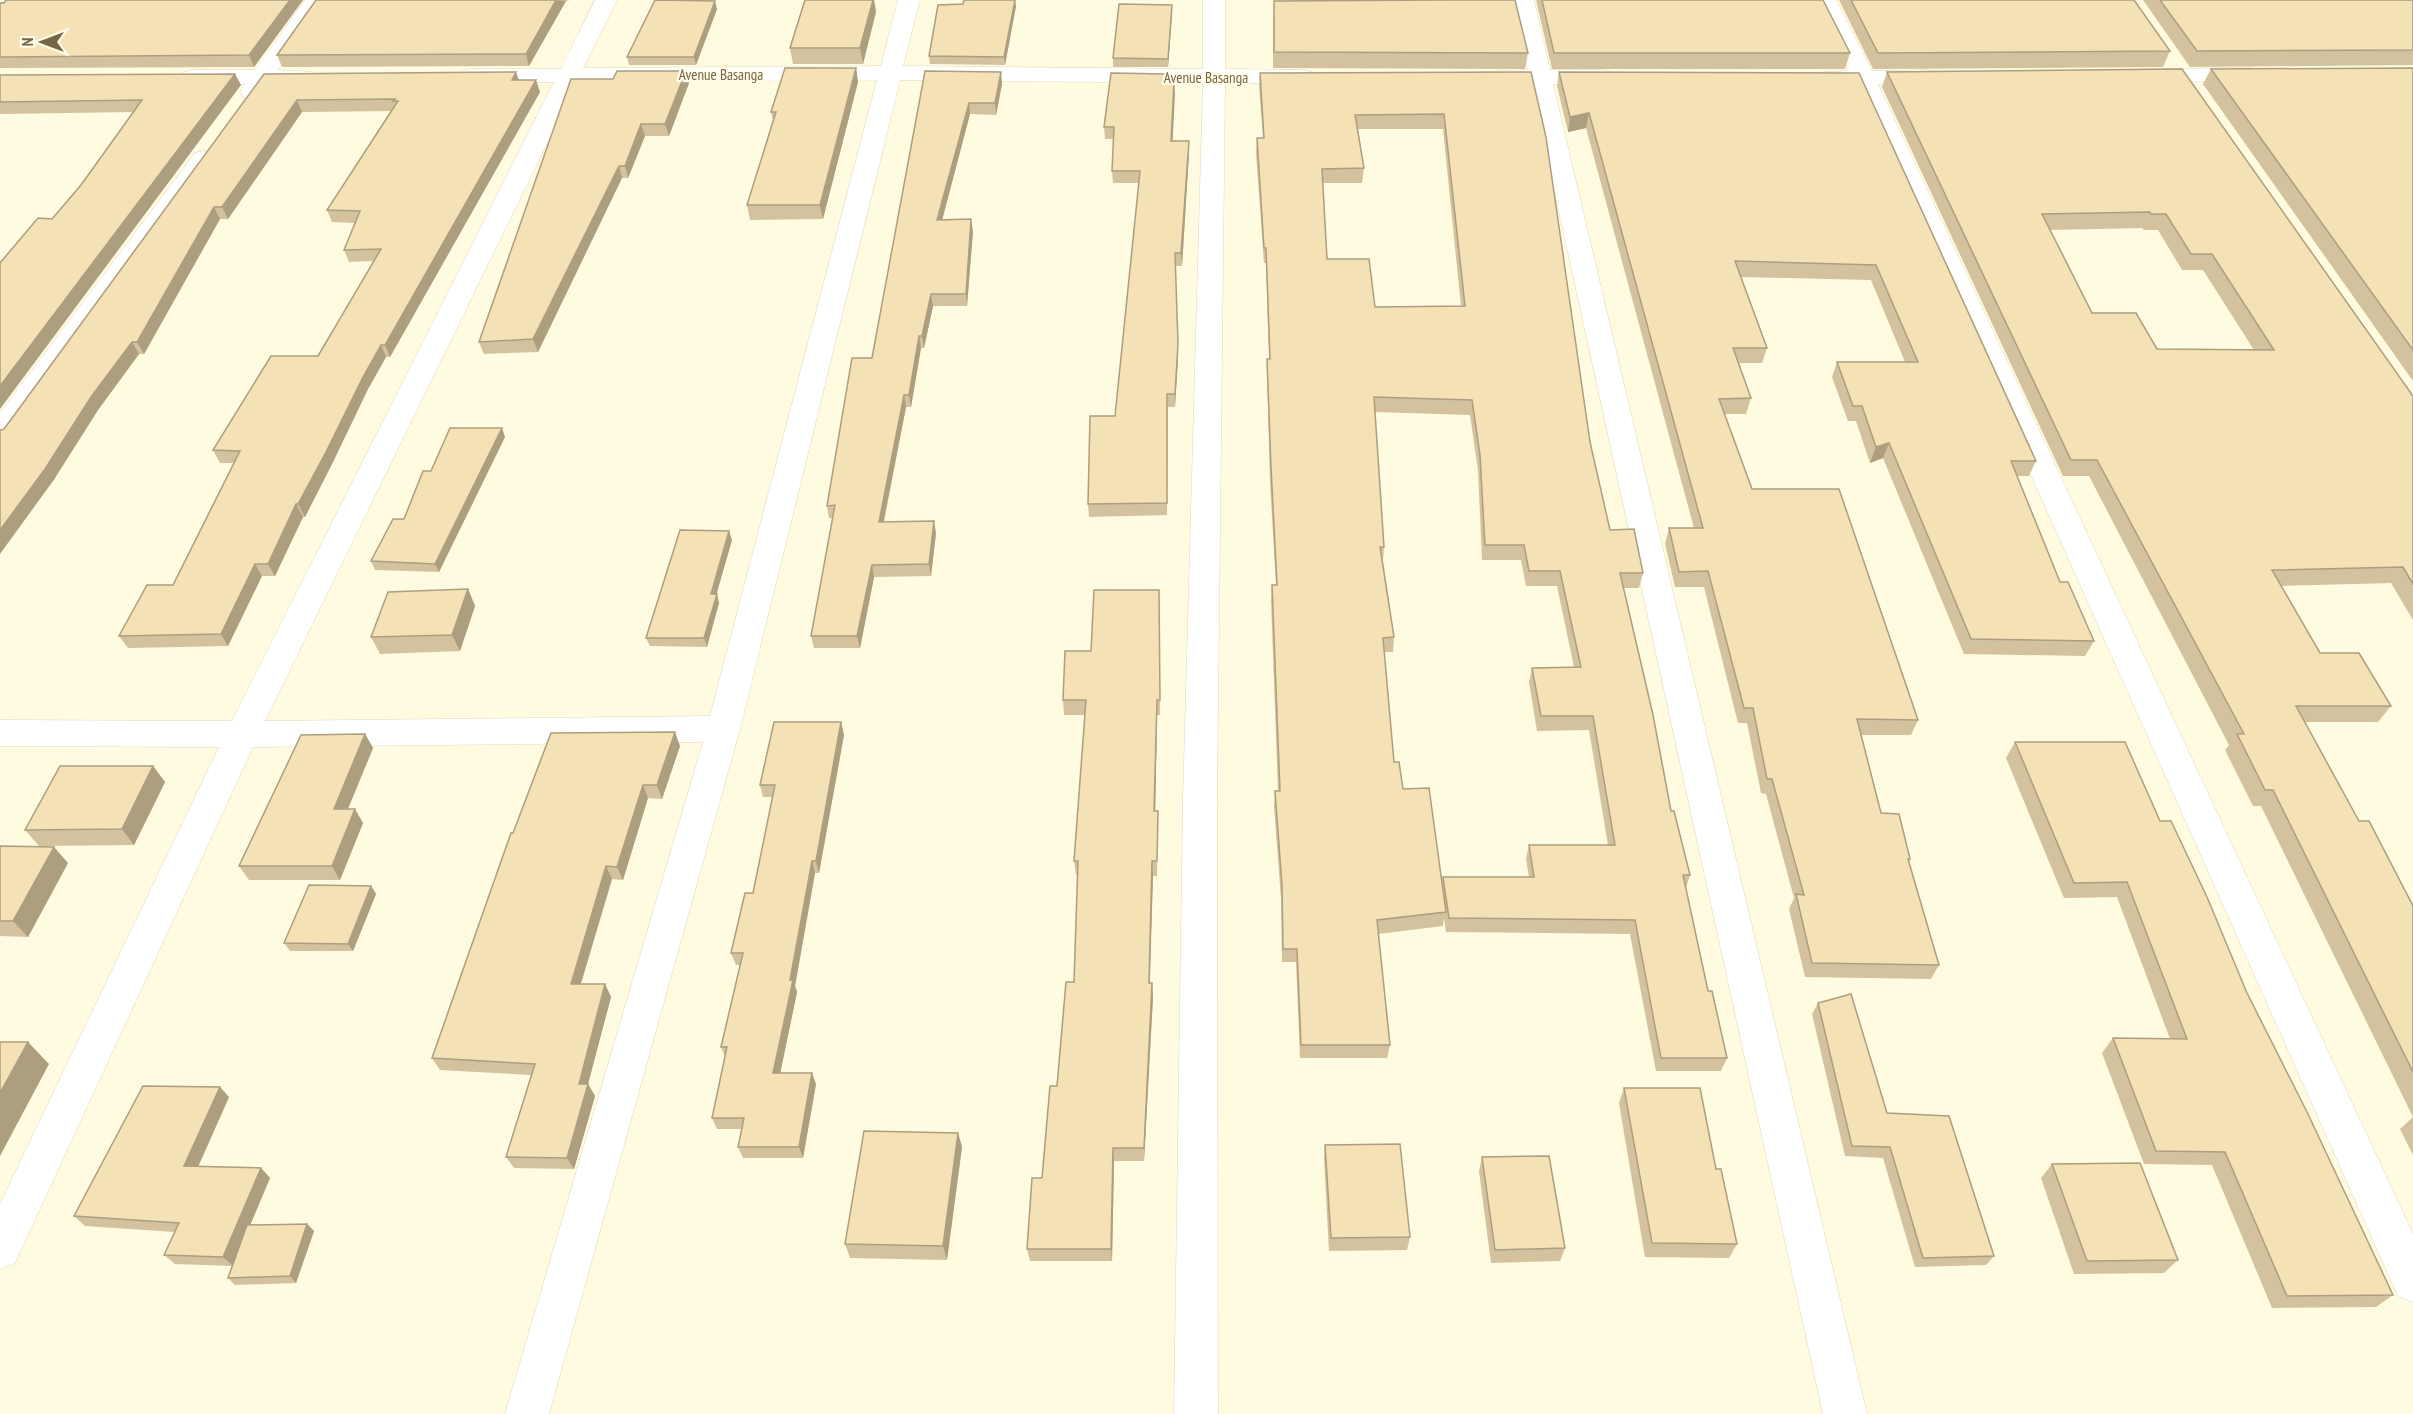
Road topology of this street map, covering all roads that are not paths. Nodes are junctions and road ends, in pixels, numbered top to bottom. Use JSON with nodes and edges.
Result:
{"nodes":[{"id":1,"x":315,"y":0,"type":"edge"},
{"id":2,"x":606,"y":0,"type":"edge"},
{"id":3,"x":909,"y":0,"type":"edge"},
{"id":4,"x":1214,"y":0,"type":"edge"},
{"id":5,"x":1523,"y":0,"type":"edge"},
{"id":6,"x":1825,"y":0,"type":"edge"},
{"id":7,"x":890,"y":73,"type":"junction"},
{"id":8,"x":570,"y":75,"type":"junction"},
{"id":9,"x":2274,"y":75,"type":"edge"},
{"id":10,"x":452,"y":76,"type":"edge"},
{"id":11,"x":2123,"y":76,"type":"edge"},
{"id":12,"x":321,"y":77,"type":"edge"},
{"id":13,"x":1331,"y":77,"type":"edge"},
{"id":14,"x":1471,"y":77,"type":"edge"},
{"id":15,"x":1541,"y":77,"type":"junction"},
{"id":16,"x":1625,"y":77,"type":"edge"},
{"id":17,"x":1947,"y":77,"type":"edge"},
{"id":18,"x":166,"y":78,"type":"edge"},
{"id":19,"x":261,"y":78,"type":"junction"},
{"id":20,"x":1214,"y":78,"type":"junction"},
{"id":21,"x":1793,"y":78,"type":"edge"},
{"id":22,"x":1864,"y":78,"type":"junction"},
{"id":23,"x":240,"y":106,"type":"edge"},
{"id":24,"x":219,"y":135,"type":"edge"},
{"id":25,"x":0,"y":433,"type":"edge"},
{"id":26,"x":723,"y":729,"type":"junction"},
{"id":27,"x":0,"y":733,"type":"edge"},
{"id":28,"x":242,"y":734,"type":"junction"},
{"id":29,"x":0,"y":1249,"type":"edge"},
{"id":30,"x":2413,"y":1281,"type":"edge"},
{"id":31,"x":527,"y":1414,"type":"edge"},
{"id":32,"x":1196,"y":1414,"type":"edge"},
{"id":33,"x":1845,"y":1414,"type":"edge"}],
"edges":[{"from":1,"to":19,"type":"street"},
{"from":2,"to":8,"type":"street"},
{"from":3,"to":7,"type":"street"},
{"from":4,"to":20,"type":"street"},
{"from":5,"to":15,"type":"street"},
{"from":6,"to":22,"type":"street"},
{"from":7,"to":8,"type":"street","name":"Avenue Basanga"},
{"from":7,"to":20,"type":"street","name":"Avenue Basanga"},
{"from":7,"to":26,"type":"street"},
{"from":8,"to":10,"type":"street","name":"Avenue Basanga"},
{"from":8,"to":28,"type":"street"},
{"from":9,"to":11,"type":"street"},
{"from":12,"to":19,"type":"street"},
{"from":13,"to":20,"type":"street","name":"Avenue Basanga"},
{"from":14,"to":15,"type":"street"},
{"from":15,"to":16,"type":"street"},
{"from":15,"to":33,"type":"street"},
{"from":17,"to":22,"type":"street"},
{"from":18,"to":19,"type":"street"},
{"from":19,"to":23,"type":"street"},
{"from":20,"to":32,"type":"street"},
{"from":21,"to":22,"type":"street"},
{"from":22,"to":30,"type":"street"},
{"from":24,"to":25,"type":"street"},
{"from":26,"to":28,"type":"street"},
{"from":26,"to":31,"type":"street"},
{"from":27,"to":28,"type":"street"},
{"from":28,"to":29,"type":"street"}]}
